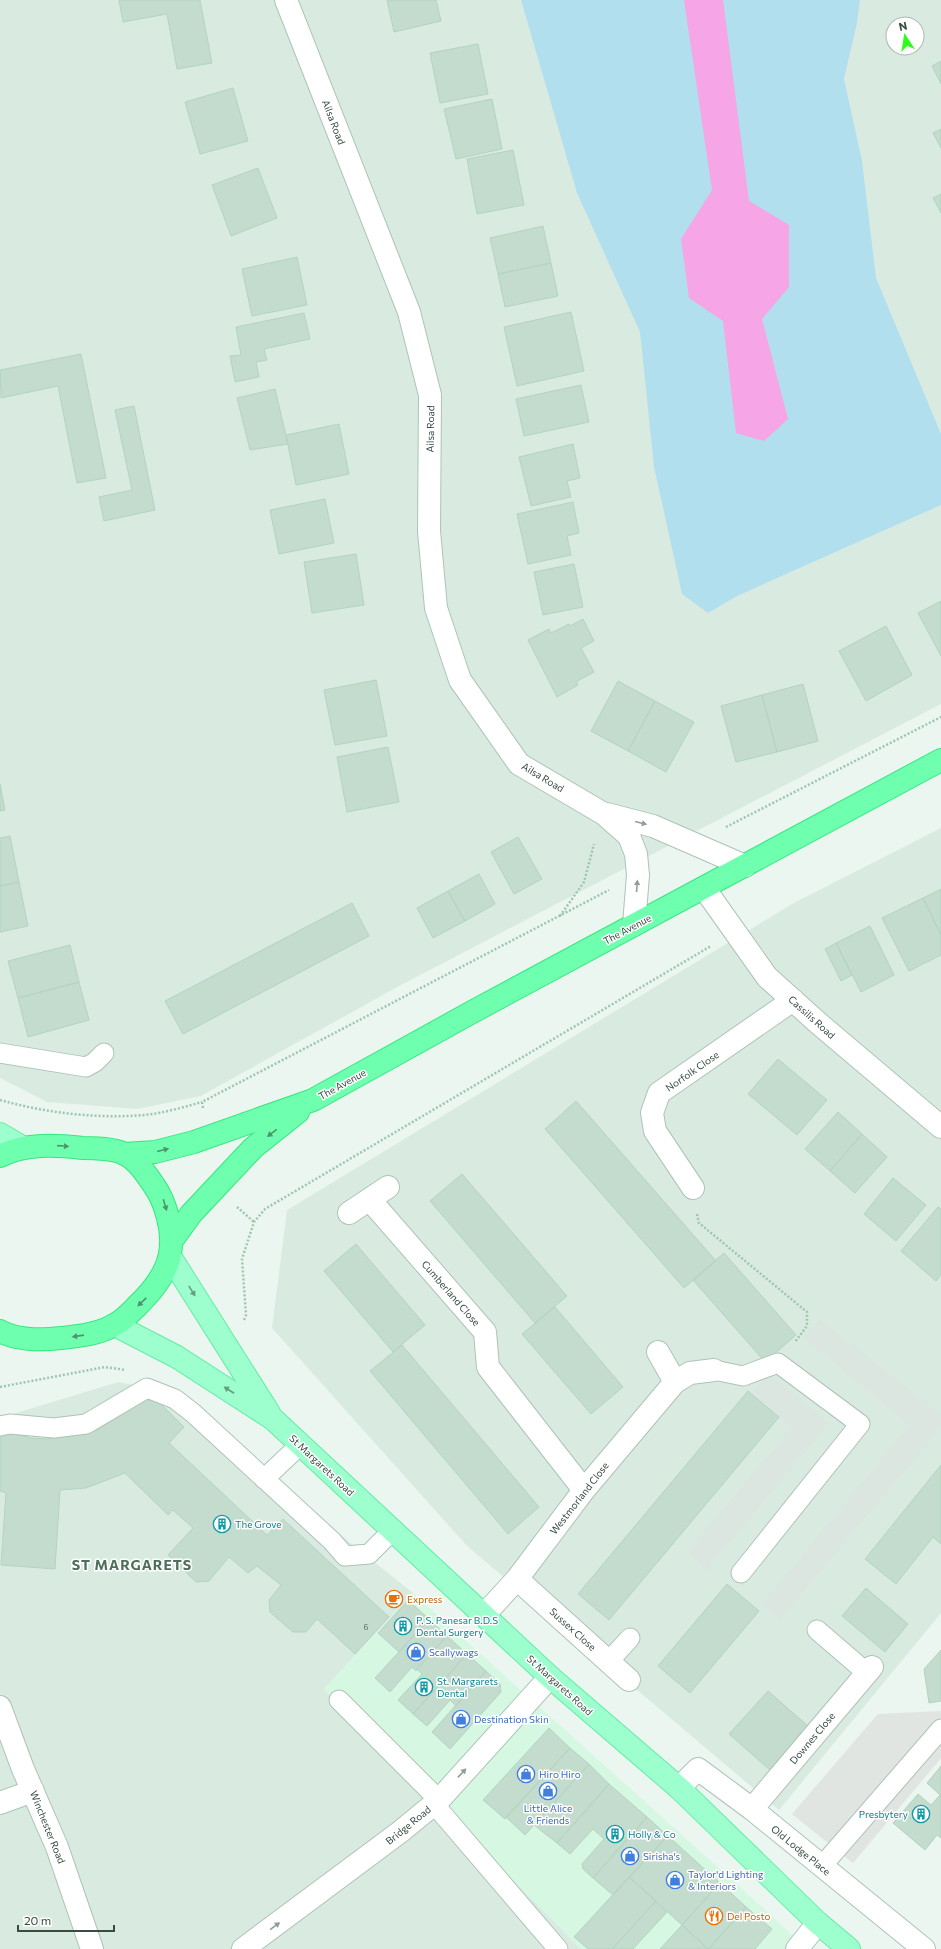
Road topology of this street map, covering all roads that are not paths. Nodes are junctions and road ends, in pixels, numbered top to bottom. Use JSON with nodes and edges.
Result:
{"nodes":[{"id":1,"x":286,"y":0,"type":"edge"},
{"id":2,"x":941,"y":760,"type":"edge"},
{"id":3,"x":599,"y":811,"type":"junction"},
{"id":4,"x":745,"y":866,"type":"junction"},
{"id":5,"x":704,"y":888,"type":"junction"},
{"id":6,"x":634,"y":925,"type":"junction"},
{"id":7,"x":793,"y":1000,"type":"junction"},
{"id":8,"x":104,"y":1053,"type":"dead end"},
{"id":9,"x":0,"y":1054,"type":"edge"},
{"id":10,"x":313,"y":1100,"type":"junction"},
{"id":11,"x":941,"y":1127,"type":"edge"},
{"id":12,"x":0,"y":1134,"type":"edge"},
{"id":13,"x":24,"y":1148,"type":"junction"},
{"id":14,"x":124,"y":1154,"type":"junction"},
{"id":15,"x":0,"y":1156,"type":"edge"},
{"id":16,"x":388,"y":1187,"type":"dead end"},
{"id":17,"x":693,"y":1188,"type":"road end"},
{"id":18,"x":370,"y":1200,"type":"junction"},
{"id":19,"x":349,"y":1214,"type":"dead end"},
{"id":20,"x":172,"y":1248,"type":"junction"},
{"id":21,"x":115,"y":1325,"type":"junction"},
{"id":22,"x":4,"y":1335,"type":"edge"},
{"id":23,"x":658,"y":1352,"type":"dead end"},
{"id":24,"x":714,"y":1370,"type":"joint"},
{"id":25,"x":675,"y":1382,"type":"junction"},
{"id":26,"x":273,"y":1419,"type":"junction"},
{"id":27,"x":0,"y":1426,"type":"edge"},
{"id":28,"x":300,"y":1445,"type":"junction"},
{"id":29,"x":264,"y":1479,"type":"junction"},
{"id":30,"x":584,"y":1490,"type":"junction"},
{"id":31,"x":393,"y":1530,"type":"junction"},
{"id":32,"x":741,"y":1573,"type":"dead end"},
{"id":33,"x":517,"y":1579,"type":"junction"},
{"id":34,"x":484,"y":1615,"type":"junction"},
{"id":35,"x":817,"y":1630,"type":"dead end"},
{"id":36,"x":630,"y":1638,"type":"dead end"},
{"id":37,"x":609,"y":1661,"type":"junction"},
{"id":38,"x":869,"y":1670,"type":"joint"},
{"id":39,"x":550,"y":1677,"type":"junction"},
{"id":40,"x":629,"y":1680,"type":"dead end"},
{"id":41,"x":339,"y":1700,"type":"dead end"},
{"id":42,"x":0,"y":1707,"type":"edge"},
{"id":43,"x":941,"y":1729,"type":"edge"},
{"id":44,"x":680,"y":1788,"type":"junction"},
{"id":45,"x":33,"y":1790,"type":"junction"},
{"id":46,"x":437,"y":1802,"type":"junction"},
{"id":47,"x":0,"y":1803,"type":"edge"},
{"id":48,"x":752,"y":1810,"type":"junction"},
{"id":49,"x":822,"y":1866,"type":"junction"},
{"id":50,"x":818,"y":1923,"type":"junction"},
{"id":51,"x":92,"y":1949,"type":"edge"},
{"id":52,"x":243,"y":1949,"type":"edge"},
{"id":53,"x":558,"y":1949,"type":"edge"},
{"id":54,"x":797,"y":1949,"type":"edge"},
{"id":55,"x":849,"y":1949,"type":"edge"},
{"id":56,"x":924,"y":1949,"type":"edge"}],
"edges":[{"from":1,"to":3,"type":"street","name":"Ailsa Road"},
{"from":2,"to":4,"type":"highway","name":"The Avenue"},
{"from":3,"to":4,"type":"street","name":"Ailsa Road","one_way":true},
{"from":6,"to":3,"type":"street","name":"Ailsa Road","one_way":true},
{"from":4,"to":5,"type":"highway","name":"The Avenue"},
{"from":5,"to":6,"type":"highway","name":"The Avenue"},
{"from":5,"to":7,"type":"street","name":"Cassilis Road"},
{"from":6,"to":10,"type":"highway","name":"The Avenue"},
{"from":7,"to":11,"type":"street","name":"Cassilis Road"},
{"from":7,"to":17,"type":"street","name":"Norfolk Close"},
{"from":8,"to":9,"type":"lane"},
{"from":14,"to":10,"type":"highway","name":"The Avenue","one_way":true},
{"from":10,"to":20,"type":"highway","name":"The Avenue","one_way":true},
{"from":12,"to":13,"type":"main road"},
{"from":13,"to":14,"type":"highway","one_way":true},
{"from":13,"to":15,"type":"highway"},
{"from":14,"to":20,"type":"highway","one_way":true},
{"from":16,"to":18,"type":"street"},
{"from":18,"to":19,"type":"street"},
{"from":18,"to":30,"type":"street","name":"Cumberland Close"},
{"from":20,"to":21,"type":"highway","name":"The Avenue","one_way":true},
{"from":20,"to":26,"type":"main road","name":"St Margarets Road","one_way":true},
{"from":21,"to":22,"type":"highway","name":"The Avenue","one_way":true},
{"from":26,"to":21,"type":"main road","name":"St Margarets Road","one_way":true},
{"from":23,"to":25,"type":"street"},
{"from":24,"to":25,"type":"street","name":"Westmorland Close"},
{"from":24,"to":32,"type":"lane"},
{"from":25,"to":30,"type":"street","name":"Westmorland Close"},
{"from":26,"to":28,"type":"main road","name":"St Margarets Road"},
{"from":27,"to":29,"type":"lane"},
{"from":28,"to":29,"type":"lane"},
{"from":28,"to":31,"type":"main road","name":"St Margarets Road"},
{"from":29,"to":31,"type":"lane"},
{"from":30,"to":33,"type":"street","name":"Westmorland Close"},
{"from":31,"to":34,"type":"main road","name":"St Margarets Road"},
{"from":33,"to":34,"type":"street","name":"Westmorland Close"},
{"from":33,"to":37,"type":"street","name":"Sussex Close"},
{"from":34,"to":39,"type":"main road","name":"St Margarets Road"},
{"from":35,"to":38,"type":"lane"},
{"from":36,"to":37,"type":"lane"},
{"from":37,"to":40,"type":"street","name":"Sussex Close"},
{"from":38,"to":48,"type":"street","name":"Downes Close"},
{"from":39,"to":44,"type":"main road","name":"St Margarets Road"},
{"from":46,"to":39,"type":"street","name":"Bridge Road","one_way":true},
{"from":41,"to":46,"type":"lane"},
{"from":42,"to":45,"type":"street","name":"Winchester Road"},
{"from":43,"to":49,"type":"lane"},
{"from":44,"to":48,"type":"street","name":"Old Lodge Place"},
{"from":44,"to":50,"type":"main road","name":"St Margarets Road"},
{"from":45,"to":47,"type":"street"},
{"from":45,"to":51,"type":"street","name":"Winchester Road"},
{"from":52,"to":46,"type":"street","name":"Bridge Road","one_way":true},
{"from":46,"to":53,"type":"lane"},
{"from":48,"to":49,"type":"street","name":"Old Lodge Place"},
{"from":49,"to":56,"type":"street","name":"Old Lodge Place"},
{"from":50,"to":54,"type":"street"},
{"from":50,"to":55,"type":"main road","name":"St Margarets Road"}]}
